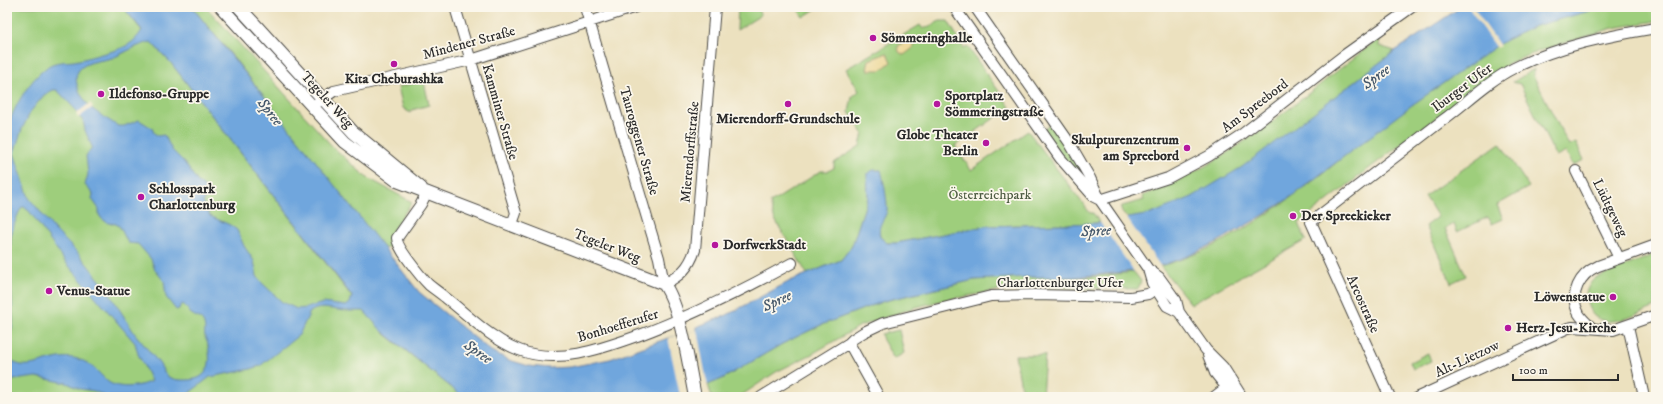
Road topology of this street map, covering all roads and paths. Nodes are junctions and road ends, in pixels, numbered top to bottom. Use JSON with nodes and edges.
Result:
{"nodes":[{"id":1,"x":239,"y":7,"type":"edge"},
{"id":2,"x":455,"y":7,"type":"edge"},
{"id":3,"x":585,"y":7,"type":"edge"},
{"id":4,"x":636,"y":7,"type":"edge"},
{"id":5,"x":715,"y":7,"type":"edge"},
{"id":6,"x":954,"y":7,"type":"edge"},
{"id":7,"x":975,"y":7,"type":"edge"},
{"id":8,"x":1412,"y":7,"type":"edge"},
{"id":9,"x":227,"y":9,"type":"edge"},
{"id":10,"x":590,"y":22,"type":"junction"},
{"id":11,"x":1656,"y":28,"type":"edge"},
{"id":12,"x":470,"y":60,"type":"junction"},
{"id":13,"x":322,"y":98,"type":"junction"},
{"id":14,"x":312,"y":107,"type":"junction"},
{"id":15,"x":1576,"y":171,"type":"dead end"},
{"id":16,"x":427,"y":192,"type":"junction"},
{"id":17,"x":1100,"y":200,"type":"junction"},
{"id":18,"x":1311,"y":222,"type":"joint"},
{"id":19,"x":512,"y":224,"type":"junction"},
{"id":20,"x":1656,"y":245,"type":"edge"},
{"id":21,"x":1619,"y":258,"type":"junction"},
{"id":22,"x":792,"y":263,"type":"dead end"},
{"id":23,"x":1155,"y":280,"type":"junction"},
{"id":24,"x":664,"y":284,"type":"junction"},
{"id":25,"x":1580,"y":315,"type":"junction"},
{"id":26,"x":1656,"y":315,"type":"edge"},
{"id":27,"x":679,"y":320,"type":"junction"},
{"id":28,"x":1628,"y":326,"type":"junction"},
{"id":29,"x":1572,"y":327,"type":"junction"},
{"id":30,"x":1592,"y":328,"type":"junction"},
{"id":31,"x":849,"y":343,"type":"junction"},
{"id":32,"x":1230,"y":385,"type":"junction"},
{"id":33,"x":695,"y":397,"type":"edge"},
{"id":34,"x":761,"y":397,"type":"edge"},
{"id":35,"x":880,"y":397,"type":"edge"},
{"id":36,"x":1214,"y":397,"type":"edge"},
{"id":37,"x":1234,"y":397,"type":"edge"},
{"id":38,"x":1242,"y":397,"type":"edge"},
{"id":39,"x":1390,"y":397,"type":"edge"},
{"id":40,"x":1418,"y":397,"type":"edge"},
{"id":41,"x":1644,"y":397,"type":"edge"}],
"edges":[{"from":1,"to":13,"type":"main road","name":"Tegeler Weg"},
{"from":2,"to":12,"type":"street","name":"Kamminer Straße"},
{"from":3,"to":10,"type":"street","name":"Tauroggener Straße"},
{"from":4,"to":10,"type":"street","name":"Mindener Straße"},
{"from":5,"to":24,"type":"street","name":"Mierendorffstraße"},
{"from":6,"to":17,"type":"street"},
{"from":7,"to":17,"type":"street"},
{"from":8,"to":17,"type":"street","name":"Am Spreebord"},
{"from":9,"to":14,"type":"main road","name":"Tegeler Weg"},
{"from":10,"to":12,"type":"street","name":"Mindener Straße"},
{"from":10,"to":24,"type":"street","name":"Tauroggener Straße"},
{"from":11,"to":18,"type":"street","name":"Iburger Ufer"},
{"from":12,"to":13,"type":"street","name":"Mindener Straße"},
{"from":12,"to":19,"type":"street","name":"Kamminer Straße"},
{"from":13,"to":14,"type":"street","name":"Mindener Straße"},
{"from":13,"to":16,"type":"main road","name":"Tegeler Weg"},
{"from":14,"to":16,"type":"main road","name":"Tegeler Weg"},
{"from":15,"to":21,"type":"street","name":"Lüdtgeweg"},
{"from":16,"to":19,"type":"main road","name":"Tegeler Weg"},
{"from":16,"to":27,"type":"street","name":"Bonhoefferufer"},
{"from":17,"to":23,"type":"street"},
{"from":18,"to":39,"type":"street","name":"Arcostraße"},
{"from":19,"to":24,"type":"main road","name":"Tegeler Weg"},
{"from":20,"to":21,"type":"street"},
{"from":21,"to":25,"type":"street"},
{"from":22,"to":27,"type":"street","name":"Bonhoefferufer"},
{"from":23,"to":31,"type":"street","name":"Charlottenburger Ufer"},
{"from":23,"to":32,"type":"street"},
{"from":24,"to":27,"type":"main road"},
{"from":25,"to":29,"type":"street"},
{"from":25,"to":30,"type":"street"},
{"from":26,"to":28,"type":"street","name":"Alt-Lietzow"},
{"from":27,"to":33,"type":"main road"},
{"from":28,"to":30,"type":"street","name":"Alt-Lietzow"},
{"from":28,"to":41,"type":"street"},
{"from":29,"to":30,"type":"street","name":"Alt-Lietzow"},
{"from":29,"to":40,"type":"street","name":"Alt-Lietzow"},
{"from":31,"to":34,"type":"street","name":"Charlottenburger Ufer"},
{"from":31,"to":35,"type":"street"},
{"from":32,"to":36,"type":"street"},
{"from":32,"to":37,"type":"street"},
{"from":32,"to":38,"type":"street"}]}
